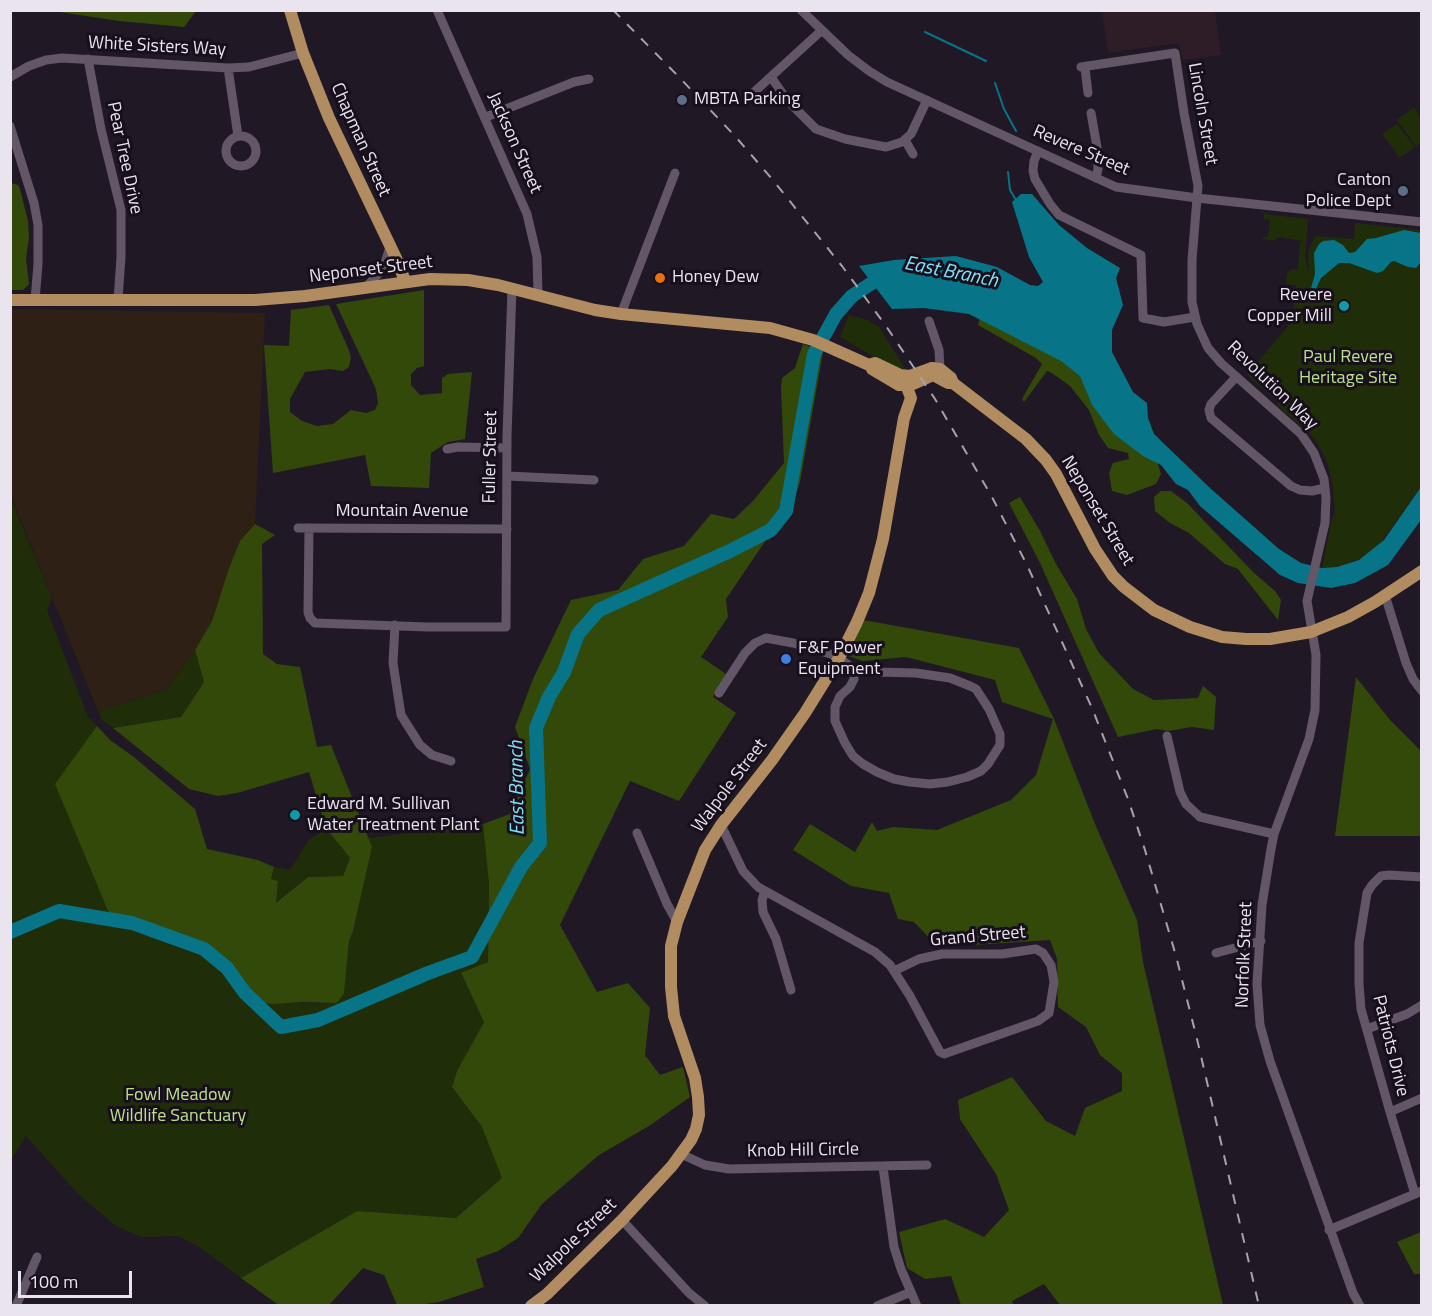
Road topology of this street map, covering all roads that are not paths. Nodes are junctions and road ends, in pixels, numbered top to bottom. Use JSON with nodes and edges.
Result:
{"nodes":[{"id":1,"x":290,"y":10,"type":"edge"},
{"id":2,"x":437,"y":10,"type":"edge"},
{"id":3,"x":801,"y":10,"type":"edge"},
{"id":4,"x":821,"y":31,"type":"junction"},
{"id":5,"x":303,"y":53,"type":"junction"},
{"id":6,"x":88,"y":59,"type":"junction"},
{"id":7,"x":768,"y":65,"type":"dead end"},
{"id":8,"x":228,"y":68,"type":"junction"},
{"id":9,"x":773,"y":75,"type":"junction"},
{"id":10,"x":10,"y":77,"type":"edge"},
{"id":11,"x":589,"y":79,"type":"dead end"},
{"id":12,"x":753,"y":93,"type":"dead end"},
{"id":13,"x":1088,"y":93,"type":"dead end"},
{"id":14,"x":927,"y":100,"type":"junction"},
{"id":15,"x":1091,"y":113,"type":"dead end"},
{"id":16,"x":486,"y":117,"type":"junction"},
{"id":17,"x":10,"y":126,"type":"edge"},
{"id":18,"x":238,"y":136,"type":"dead end"},
{"id":19,"x":905,"y":140,"type":"junction"},
{"id":20,"x":1038,"y":151,"type":"junction"},
{"id":21,"x":913,"y":154,"type":"dead end"},
{"id":22,"x":675,"y":173,"type":"dead end"},
{"id":23,"x":1096,"y":178,"type":"junction"},
{"id":24,"x":1197,"y":198,"type":"junction"},
{"id":25,"x":1422,"y":222,"type":"edge"},
{"id":26,"x":390,"y":247,"type":"junction"},
{"id":27,"x":405,"y":281,"type":"junction"},
{"id":28,"x":366,"y":287,"type":"junction"},
{"id":29,"x":512,"y":288,"type":"junction"},
{"id":30,"x":538,"y":294,"type":"junction"},
{"id":31,"x":10,"y":300,"type":"edge"},
{"id":32,"x":34,"y":300,"type":"junction"},
{"id":33,"x":118,"y":300,"type":"junction"},
{"id":34,"x":621,"y":314,"type":"junction"},
{"id":35,"x":1195,"y":317,"type":"junction"},
{"id":36,"x":929,"y":321,"type":"dead end"},
{"id":37,"x":940,"y":369,"type":"junction"},
{"id":38,"x":1236,"y":377,"type":"junction"},
{"id":39,"x":953,"y":383,"type":"junction"},
{"id":40,"x":908,"y":384,"type":"junction"},
{"id":41,"x":507,"y":448,"type":"junction"},
{"id":42,"x":447,"y":449,"type":"dead end"},
{"id":43,"x":507,"y":476,"type":"junction"},
{"id":44,"x":594,"y":480,"type":"dead end"},
{"id":45,"x":1325,"y":488,"type":"junction"},
{"id":46,"x":298,"y":528,"type":"dead end"},
{"id":47,"x":309,"y":528,"type":"junction"},
{"id":48,"x":507,"y":529,"type":"junction"},
{"id":49,"x":1422,"y":571,"type":"edge"},
{"id":50,"x":1385,"y":595,"type":"junction"},
{"id":51,"x":395,"y":625,"type":"junction"},
{"id":52,"x":1311,"y":632,"type":"junction"},
{"id":53,"x":839,"y":658,"type":"junction"},
{"id":54,"x":854,"y":669,"type":"junction"},
{"id":55,"x":1422,"y":692,"type":"edge"},
{"id":56,"x":719,"y":693,"type":"dead end"},
{"id":57,"x":1167,"y":736,"type":"dead end"},
{"id":58,"x":451,"y":761,"type":"dead end"},
{"id":59,"x":721,"y":825,"type":"junction"},
{"id":60,"x":637,"y":832,"type":"dead end"},
{"id":61,"x":1274,"y":834,"type":"junction"},
{"id":62,"x":1422,"y":877,"type":"edge"},
{"id":63,"x":765,"y":891,"type":"junction"},
{"id":64,"x":677,"y":922,"type":"junction"},
{"id":65,"x":1261,"y":941,"type":"junction"},
{"id":66,"x":1216,"y":953,"type":"dead end"},
{"id":67,"x":894,"y":971,"type":"junction"},
{"id":68,"x":791,"y":990,"type":"dead end"},
{"id":69,"x":1422,"y":1005,"type":"edge"},
{"id":70,"x":1367,"y":1029,"type":"junction"},
{"id":71,"x":1422,"y":1098,"type":"edge"},
{"id":72,"x":1389,"y":1112,"type":"junction"},
{"id":73,"x":681,"y":1154,"type":"junction"},
{"id":74,"x":927,"y":1165,"type":"dead end"},
{"id":75,"x":882,"y":1167,"type":"junction"},
{"id":76,"x":1418,"y":1193,"type":"edge"},
{"id":77,"x":622,"y":1220,"type":"junction"},
{"id":78,"x":1329,"y":1230,"type":"junction"},
{"id":79,"x":37,"y":1257,"type":"dead end"},
{"id":80,"x":911,"y":1292,"type":"junction"},
{"id":81,"x":16,"y":1305,"type":"edge"},
{"id":82,"x":531,"y":1305,"type":"edge"},
{"id":83,"x":705,"y":1305,"type":"edge"},
{"id":84,"x":878,"y":1305,"type":"edge"},
{"id":85,"x":917,"y":1305,"type":"edge"},
{"id":86,"x":1360,"y":1305,"type":"edge"}],
"edges":[{"from":1,"to":5,"type":"main road","name":"Chapman Street"},
{"from":2,"to":16,"type":"street","name":"Jackson Street"},
{"from":3,"to":4,"type":"street","name":"Revere Street"},
{"from":4,"to":9,"type":"street"},
{"from":4,"to":14,"type":"street","name":"Revere Street"},
{"from":5,"to":8,"type":"street","name":"White Sisters Way"},
{"from":5,"to":26,"type":"main road","name":"Chapman Street"},
{"from":6,"to":8,"type":"street","name":"White Sisters Way"},
{"from":6,"to":10,"type":"street","name":"White Sisters Way"},
{"from":6,"to":33,"type":"street","name":"Pear Tree Drive"},
{"from":7,"to":9,"type":"street"},
{"from":8,"to":18,"type":"street"},
{"from":9,"to":12,"type":"street"},
{"from":9,"to":19,"type":"street"},
{"from":11,"to":16,"type":"street"},
{"from":13,"to":24,"type":"street","name":"Lincoln Street"},
{"from":14,"to":19,"type":"street"},
{"from":14,"to":20,"type":"street","name":"Revere Street"},
{"from":15,"to":23,"type":"street"},
{"from":16,"to":30,"type":"street","name":"Jackson Street"},
{"from":17,"to":32,"type":"street"},
{"from":19,"to":21,"type":"street"},
{"from":20,"to":23,"type":"street","name":"Revere Street"},
{"from":20,"to":35,"type":"street"},
{"from":22,"to":34,"type":"street"},
{"from":23,"to":24,"type":"street","name":"Revere Street"},
{"from":24,"to":25,"type":"street","name":"Revere Street"},
{"from":24,"to":35,"type":"street","name":"Revolution Way"},
{"from":26,"to":27,"type":"main road","name":"Chapman Street"},
{"from":26,"to":28,"type":"street"},
{"from":27,"to":28,"type":"main road","name":"Neponset Street"},
{"from":27,"to":29,"type":"main road","name":"Neponset Street"},
{"from":28,"to":33,"type":"main road","name":"Neponset Street"},
{"from":29,"to":30,"type":"main road","name":"Neponset Street"},
{"from":29,"to":41,"type":"street","name":"Fuller Street"},
{"from":30,"to":34,"type":"main road","name":"Neponset Street"},
{"from":31,"to":32,"type":"main road","name":"Neponset Street"},
{"from":32,"to":33,"type":"main road","name":"Neponset Street"},
{"from":34,"to":40,"type":"main road","name":"Neponset Street"},
{"from":35,"to":38,"type":"street","name":"Revolution Way"},
{"from":36,"to":37,"type":"street"},
{"from":37,"to":39,"type":"main road","name":"Neponset Street"},
{"from":37,"to":40,"type":"main road"},
{"from":38,"to":45,"type":"street","name":"Revolution Way"},
{"from":38,"to":45,"type":"street"},
{"from":39,"to":40,"type":"main road","name":"Neponset Street"},
{"from":39,"to":52,"type":"main road","name":"Neponset Street"},
{"from":40,"to":53,"type":"main road","name":"Walpole Street"},
{"from":41,"to":42,"type":"street"},
{"from":41,"to":43,"type":"street","name":"Fuller Street"},
{"from":43,"to":44,"type":"street"},
{"from":43,"to":48,"type":"street","name":"Fuller Street"},
{"from":45,"to":52,"type":"street","name":"Revolution Way"},
{"from":46,"to":47,"type":"street","name":"Mountain Avenue"},
{"from":47,"to":48,"type":"street","name":"Mountain Avenue"},
{"from":47,"to":51,"type":"street"},
{"from":48,"to":51,"type":"street","name":"Fuller Street"},
{"from":49,"to":50,"type":"main road","name":"Neponset Street"},
{"from":50,"to":52,"type":"main road","name":"Neponset Street"},
{"from":50,"to":55,"type":"street"},
{"from":51,"to":58,"type":"street"},
{"from":52,"to":61,"type":"street","name":"Norfolk Street"},
{"from":53,"to":54,"type":"street"},
{"from":53,"to":56,"type":"street"},
{"from":53,"to":59,"type":"main road","name":"Walpole Street"},
{"from":54,"to":54,"type":"street"},
{"from":57,"to":61,"type":"street"},
{"from":59,"to":63,"type":"street","name":"Grand Street"},
{"from":59,"to":64,"type":"main road","name":"Walpole Street"},
{"from":60,"to":64,"type":"street"},
{"from":61,"to":65,"type":"street","name":"Norfolk Street"},
{"from":62,"to":70,"type":"street","name":"Patriots Drive"},
{"from":63,"to":67,"type":"street","name":"Grand Street"},
{"from":63,"to":68,"type":"street"},
{"from":64,"to":73,"type":"main road","name":"Walpole Street"},
{"from":65,"to":66,"type":"street"},
{"from":65,"to":78,"type":"street","name":"Norfolk Street"},
{"from":67,"to":67,"type":"street","name":"Grand Street"},
{"from":69,"to":70,"type":"street"},
{"from":70,"to":72,"type":"street","name":"Patriots Drive"},
{"from":71,"to":72,"type":"street"},
{"from":72,"to":76,"type":"street","name":"Patriots Drive"},
{"from":73,"to":75,"type":"street","name":"Knob Hill Circle"},
{"from":73,"to":77,"type":"main road","name":"Walpole Street"},
{"from":74,"to":75,"type":"street","name":"Knob Hill Circle"},
{"from":75,"to":80,"type":"street"},
{"from":76,"to":78,"type":"street"},
{"from":77,"to":82,"type":"main road","name":"Walpole Street"},
{"from":77,"to":83,"type":"street"},
{"from":78,"to":86,"type":"street","name":"Norfolk Street"},
{"from":79,"to":81,"type":"street"},
{"from":80,"to":84,"type":"street"},
{"from":80,"to":85,"type":"street"}]}
